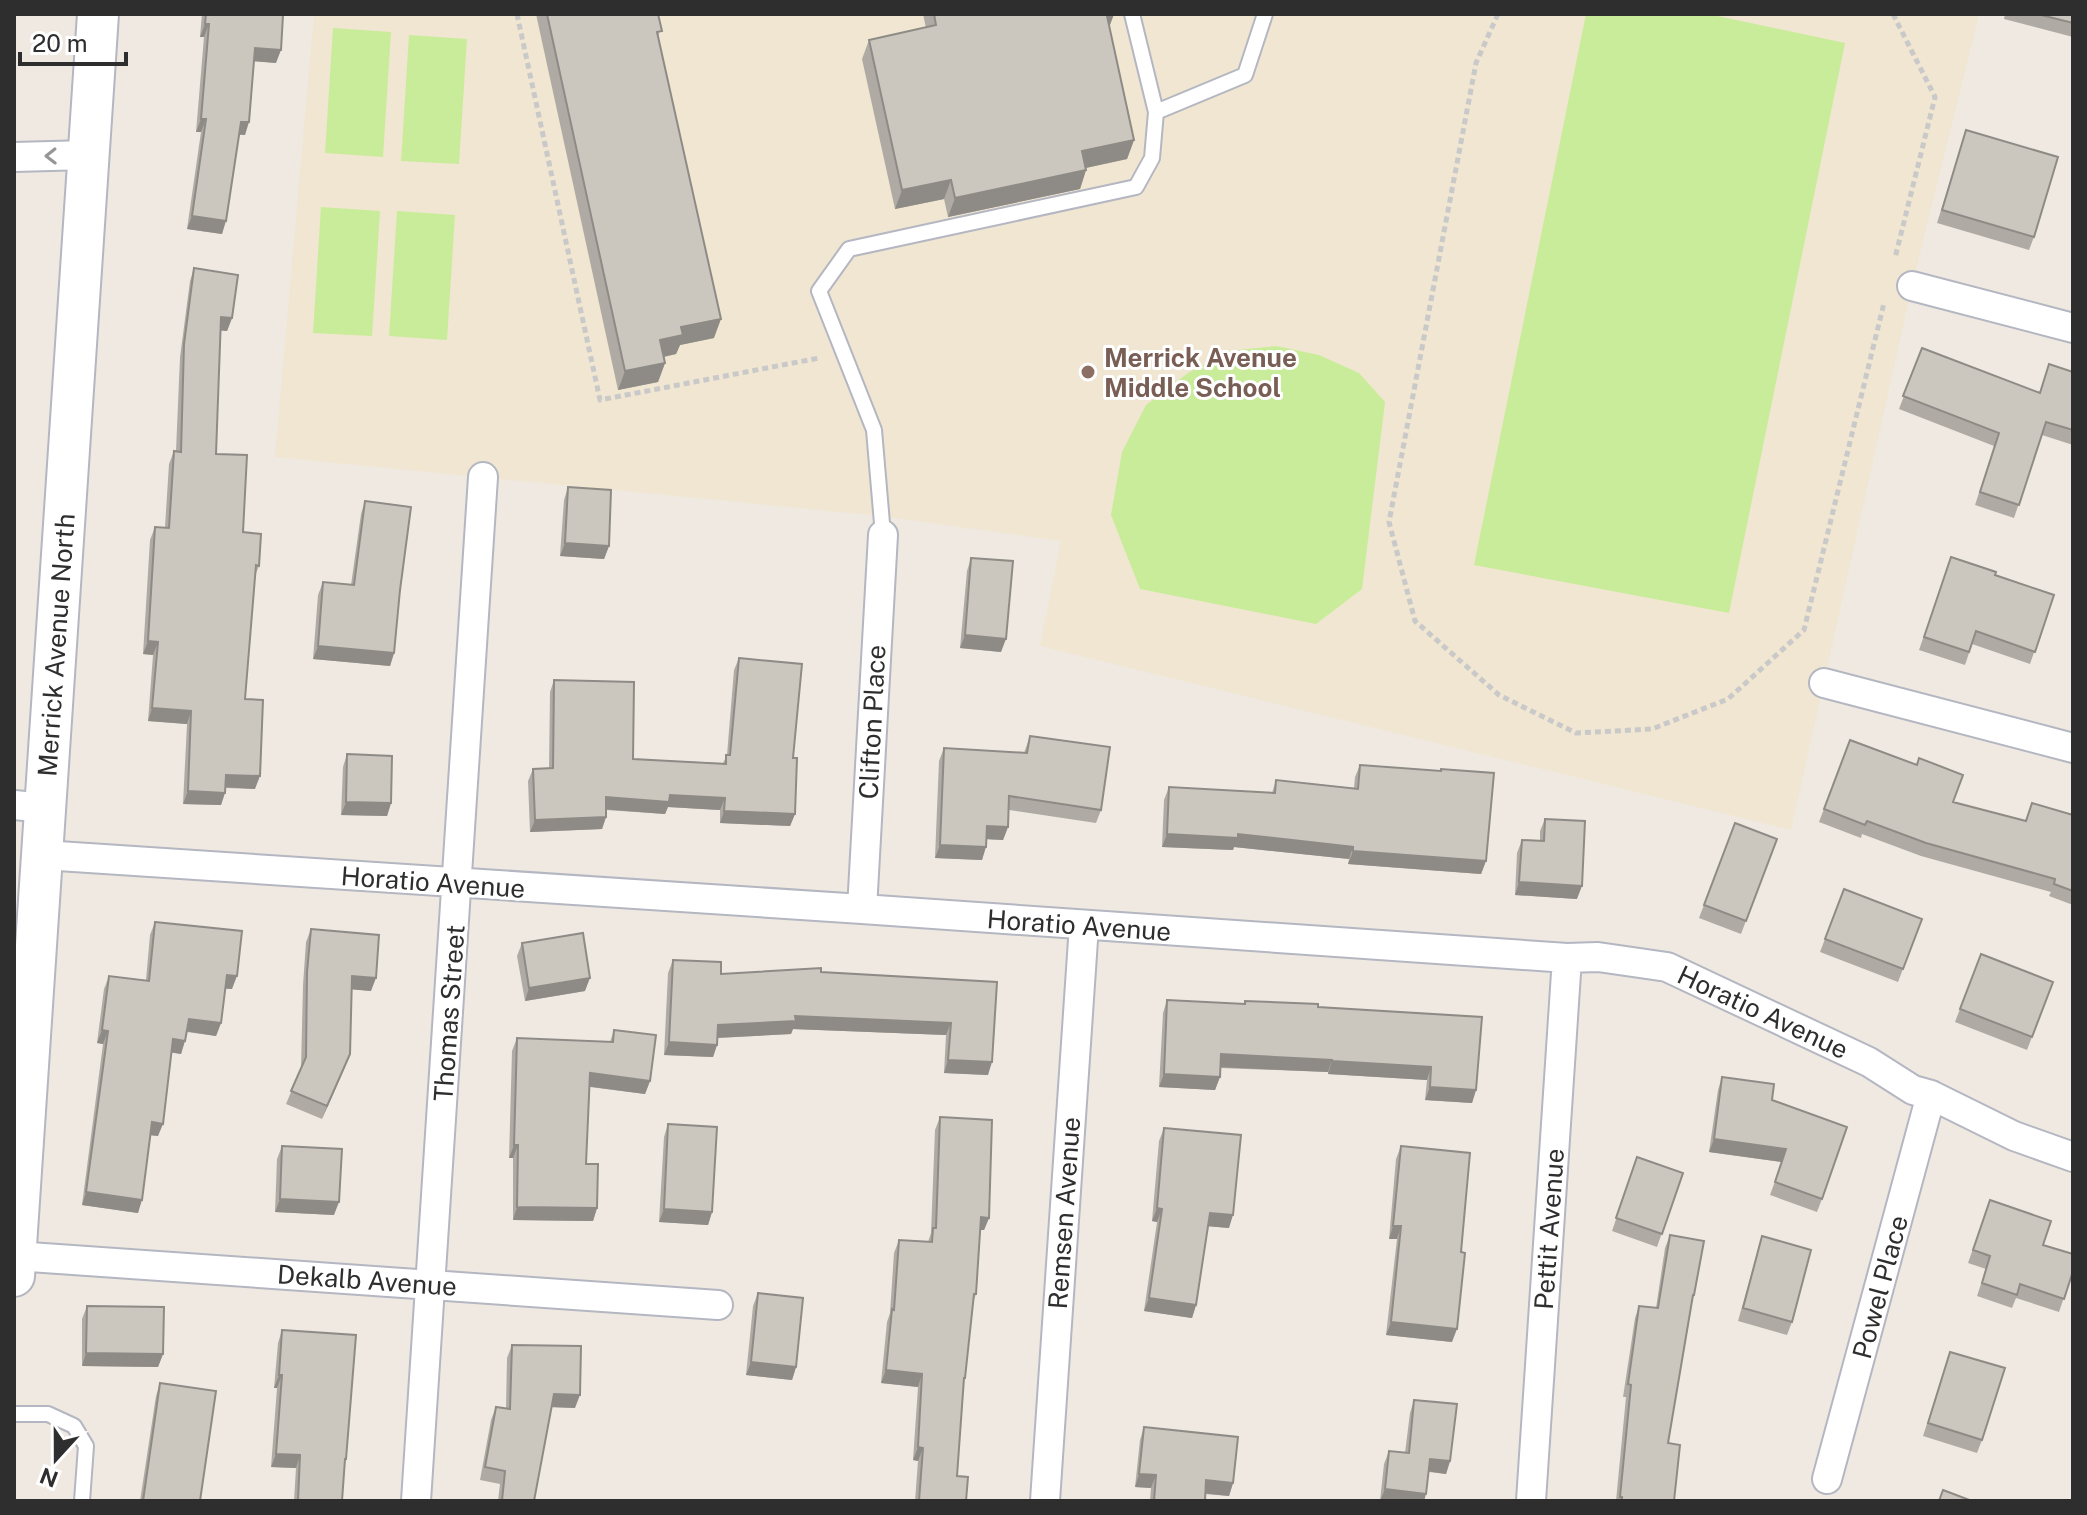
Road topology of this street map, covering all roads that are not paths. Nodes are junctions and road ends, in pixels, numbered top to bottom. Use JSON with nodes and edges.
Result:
{"nodes":[{"id":1,"x":98,"y":14,"type":"edge"},
{"id":2,"x":1132,"y":14,"type":"edge"},
{"id":3,"x":1265,"y":14,"type":"edge"},
{"id":4,"x":1156,"y":112,"type":"junction"},
{"id":5,"x":88,"y":155,"type":"junction"},
{"id":6,"x":14,"y":157,"type":"edge"},
{"id":7,"x":1899,"y":290,"type":"road end"},
{"id":8,"x":2073,"y":328,"type":"edge"},
{"id":9,"x":483,"y":477,"type":"dead end"},
{"id":10,"x":883,"y":535,"type":"joint"},
{"id":11,"x":1824,"y":683,"type":"dead end"},
{"id":12,"x":2073,"y":748,"type":"edge"},
{"id":13,"x":30,"y":806,"type":"edge"},
{"id":14,"x":43,"y":855,"type":"junction"},
{"id":15,"x":458,"y":884,"type":"junction"},
{"id":16,"x":862,"y":909,"type":"junction"},
{"id":17,"x":1084,"y":925,"type":"junction"},
{"id":18,"x":1567,"y":958,"type":"junction"},
{"id":19,"x":1931,"y":1095,"type":"junction"},
{"id":20,"x":2073,"y":1157,"type":"edge"},
{"id":21,"x":15,"y":1256,"type":"edge"},
{"id":22,"x":14,"y":1276,"type":"edge"},
{"id":23,"x":431,"y":1285,"type":"junction"},
{"id":24,"x":718,"y":1305,"type":"dead end"},
{"id":25,"x":14,"y":1414,"type":"edge"},
{"id":26,"x":1827,"y":1479,"type":"dead end"},
{"id":27,"x":82,"y":1501,"type":"edge"},
{"id":28,"x":416,"y":1501,"type":"edge"},
{"id":29,"x":1045,"y":1501,"type":"edge"},
{"id":30,"x":1531,"y":1501,"type":"edge"}],
"edges":[{"from":1,"to":5,"type":"main road","name":"Merrick Avenue North"},
{"from":2,"to":4,"type":"lane"},
{"from":3,"to":4,"type":"lane"},
{"from":4,"to":10,"type":"lane"},
{"from":5,"to":6,"type":"street","one_way":true},
{"from":5,"to":13,"type":"main road","name":"Merrick Avenue North"},
{"from":7,"to":8,"type":"street"},
{"from":9,"to":15,"type":"street","name":"Thomas Street"},
{"from":10,"to":16,"type":"street","name":"Clifton Place"},
{"from":11,"to":12,"type":"street"},
{"from":13,"to":14,"type":"main road","name":"Merrick Avenue North"},
{"from":14,"to":15,"type":"street","name":"Horatio Avenue"},
{"from":14,"to":21,"type":"main road","name":"Merrick Avenue North"},
{"from":15,"to":16,"type":"street","name":"Horatio Avenue"},
{"from":15,"to":23,"type":"street","name":"Thomas Street"},
{"from":16,"to":17,"type":"street","name":"Horatio Avenue"},
{"from":17,"to":18,"type":"street","name":"Horatio Avenue"},
{"from":17,"to":29,"type":"street","name":"Remsen Avenue"},
{"from":18,"to":19,"type":"street","name":"Horatio Avenue"},
{"from":18,"to":30,"type":"street","name":"Pettit Avenue"},
{"from":19,"to":20,"type":"street","name":"Horatio Avenue"},
{"from":19,"to":26,"type":"street","name":"Powel Place"},
{"from":21,"to":22,"type":"main road","name":"Merrick Avenue North"},
{"from":21,"to":23,"type":"street","name":"Dekalb Avenue"},
{"from":23,"to":24,"type":"street","name":"Dekalb Avenue"},
{"from":23,"to":28,"type":"street","name":"Thomas Street"},
{"from":25,"to":27,"type":"lane"}]}
